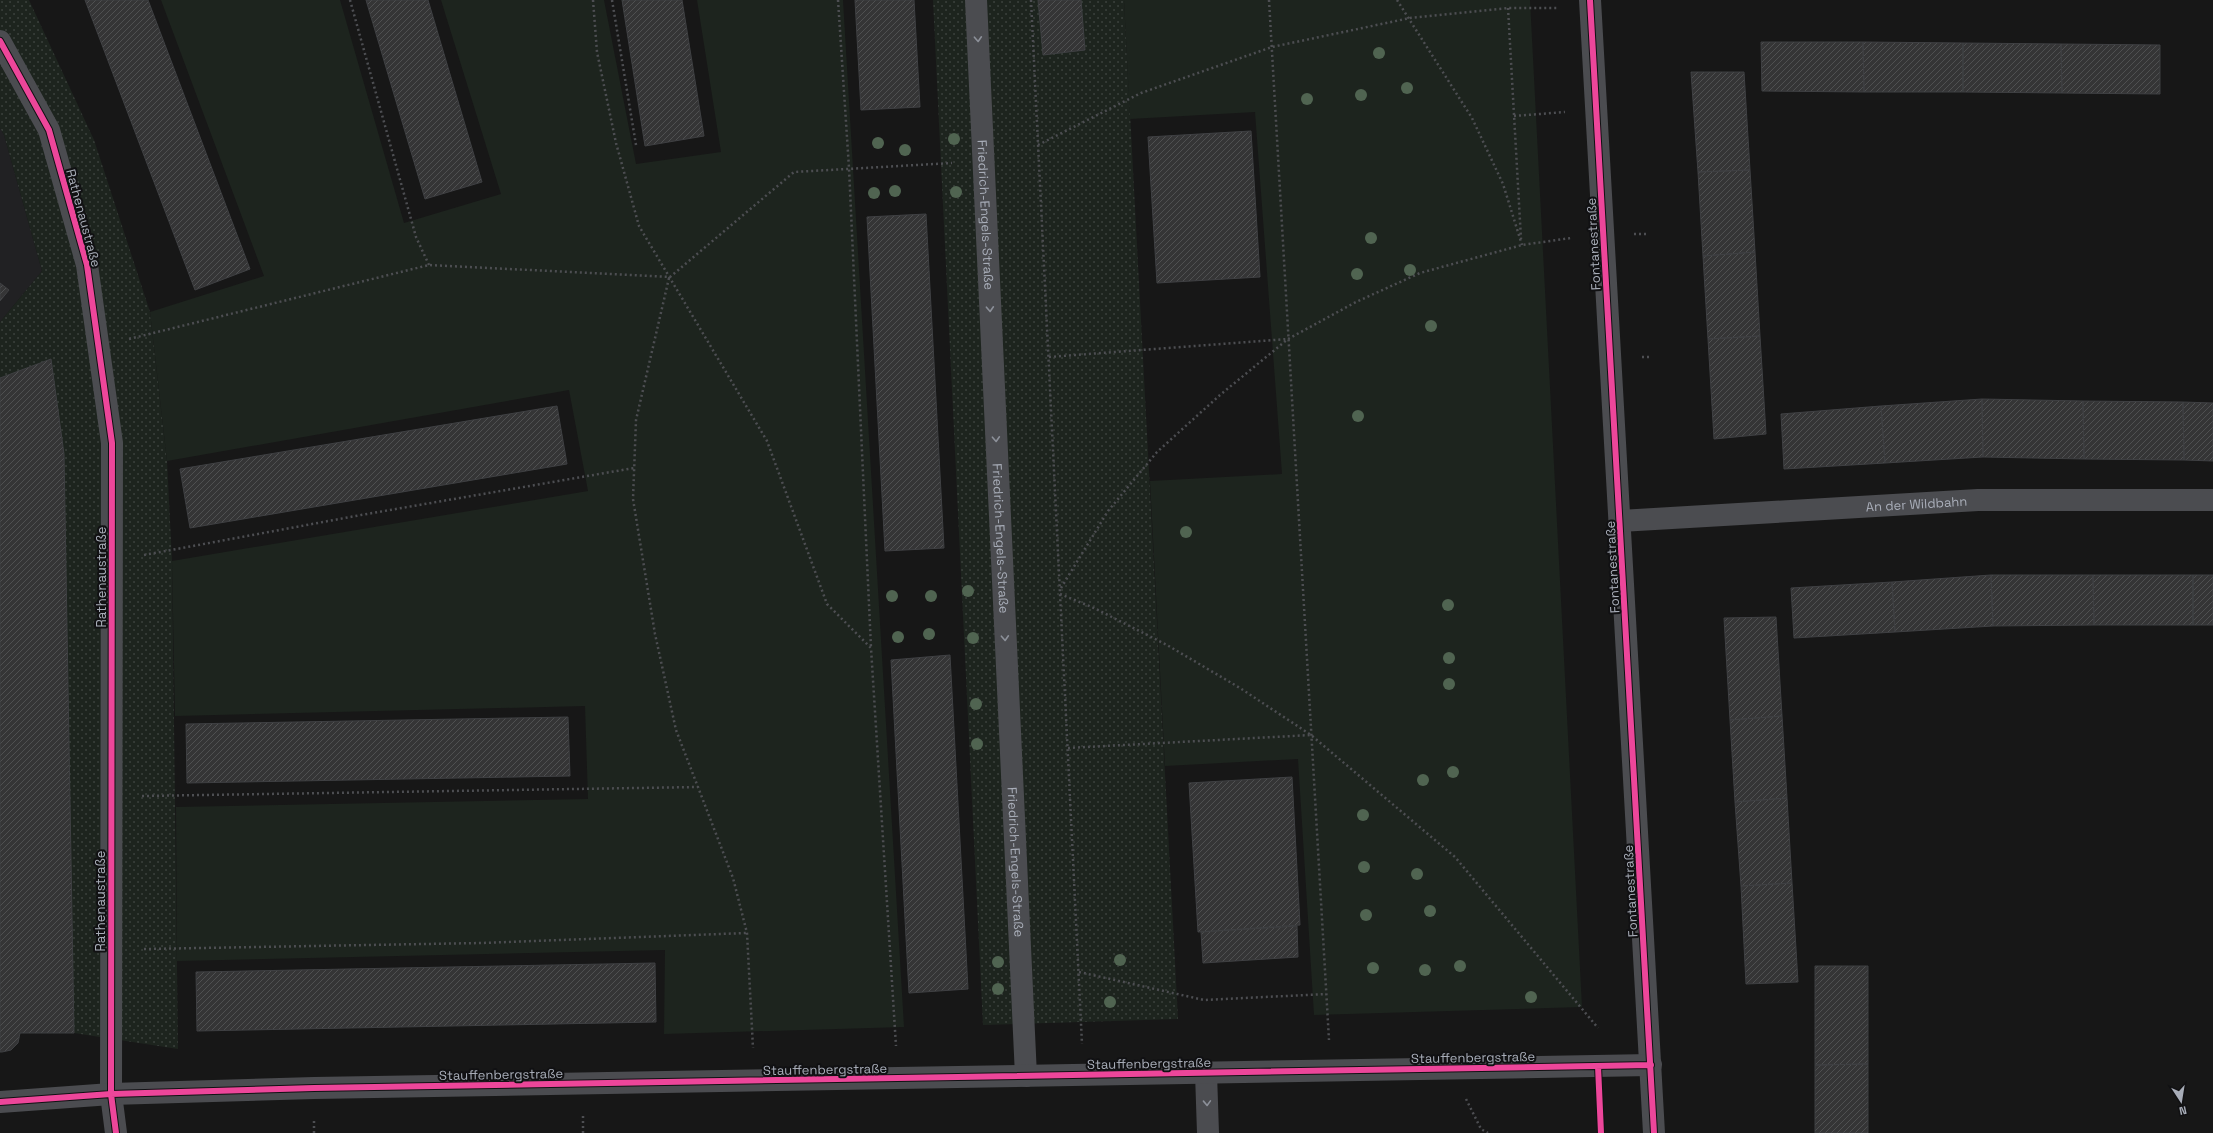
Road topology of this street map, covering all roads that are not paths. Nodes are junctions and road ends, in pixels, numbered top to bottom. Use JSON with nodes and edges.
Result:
{"nodes":[{"id":1,"x":976,"y":0,"type":"edge"},
{"id":2,"x":1590,"y":4,"type":"edge"},
{"id":3,"x":0,"y":41,"type":"edge"},
{"id":4,"x":2213,"y":500,"type":"edge"},
{"id":5,"x":1620,"y":521,"type":"junction"},
{"id":6,"x":1651,"y":1065,"type":"junction"},
{"id":7,"x":1206,"y":1073,"type":"junction"},
{"id":8,"x":1026,"y":1076,"type":"junction"},
{"id":9,"x":111,"y":1094,"type":"junction"},
{"id":10,"x":0,"y":1102,"type":"edge"},
{"id":11,"x":116,"y":1133,"type":"edge"},
{"id":12,"x":1208,"y":1133,"type":"edge"},
{"id":13,"x":1654,"y":1133,"type":"edge"}],
"edges":[{"from":1,"to":8,"type":"street","name":"Friedrich-Engels-Straße","one_way":true},
{"from":2,"to":5,"type":"street","name":"Fontanestraße"},
{"from":3,"to":9,"type":"street","name":"Rathenaustraße"},
{"from":4,"to":5,"type":"street","name":"An der Wildbahn"},
{"from":5,"to":6,"type":"street","name":"Fontanestraße"},
{"from":6,"to":7,"type":"street","name":"Stauffenbergstraße"},
{"from":6,"to":13,"type":"street","name":"Fontanestraße"},
{"from":7,"to":8,"type":"street","name":"Stauffenbergstraße"},
{"from":7,"to":12,"type":"street","one_way":true},
{"from":8,"to":9,"type":"street","name":"Stauffenbergstraße"},
{"from":9,"to":10,"type":"street","name":"Stauffenbergstraße"},
{"from":9,"to":11,"type":"street","name":"Rathenaustraße"}]}
